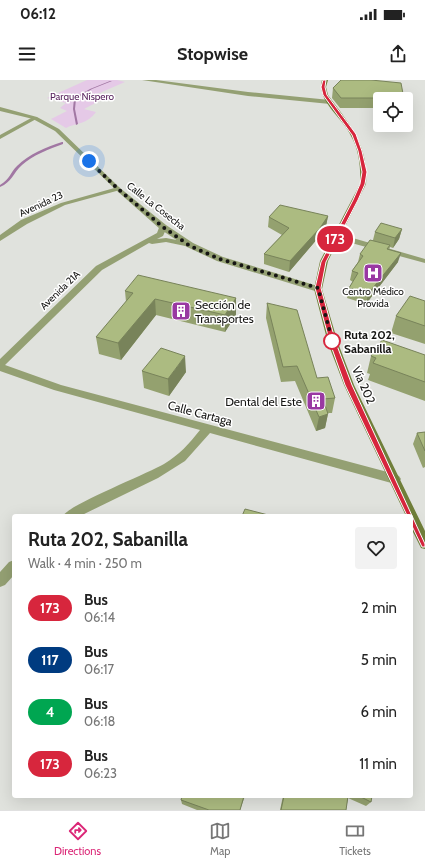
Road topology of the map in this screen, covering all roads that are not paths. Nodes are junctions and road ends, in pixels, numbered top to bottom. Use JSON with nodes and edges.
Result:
{"nodes":[{"id":1,"x":145,"y":80,"type":"edge"},
{"id":2,"x":325,"y":80,"type":"edge"},
{"id":3,"x":330,"y":102,"type":"junction"},
{"id":4,"x":0,"y":109,"type":"edge"},
{"id":5,"x":34,"y":118,"type":"junction"},
{"id":6,"x":0,"y":137,"type":"edge"},
{"id":7,"x":118,"y":189,"type":"junction"},
{"id":8,"x":163,"y":227,"type":"junction"},
{"id":9,"x":336,"y":236,"type":"junction"},
{"id":10,"x":0,"y":239,"type":"edge"},
{"id":11,"x":144,"y":243,"type":"junction"},
{"id":12,"x":190,"y":246,"type":"junction"},
{"id":13,"x":425,"y":261,"type":"edge"},
{"id":14,"x":318,"y":288,"type":"junction"},
{"id":15,"x":0,"y":366,"type":"edge"},
{"id":16,"x":208,"y":428,"type":"junction"},
{"id":17,"x":395,"y":479,"type":"junction"},
{"id":18,"x":73,"y":514,"type":"edge"},
{"id":19,"x":411,"y":514,"type":"edge"},
{"id":20,"x":413,"y":518,"type":"edge"},
{"id":21,"x":425,"y":544,"type":"edge"},
{"id":22,"x":12,"y":568,"type":"edge"},
{"id":23,"x":0,"y":580,"type":"edge"}],
"edges":[{"from":1,"to":3,"type":"street"},
{"from":2,"to":3,"type":"main road","name":"Vía 202"},
{"from":3,"to":9,"type":"main road","name":"Vía 202"},
{"from":4,"to":5,"type":"street","name":"Calle La Cosecha"},
{"from":5,"to":6,"type":"street"},
{"from":5,"to":7,"type":"street","name":"Calle La Cosecha"},
{"from":7,"to":8,"type":"street","name":"Calle La Cosecha"},
{"from":7,"to":10,"type":"street","name":"Avenida 23"},
{"from":8,"to":11,"type":"street","name":"Avenida 21A"},
{"from":8,"to":12,"type":"street","name":"Calle La Cosecha"},
{"from":9,"to":13,"type":"street"},
{"from":9,"to":14,"type":"main road","name":"Vía 202"},
{"from":11,"to":12,"type":"street","name":"Avenida 21A"},
{"from":11,"to":15,"type":"street","name":"Avenida 21A"},
{"from":12,"to":14,"type":"street","name":"Calle La Cosecha"},
{"from":14,"to":17,"type":"main road","name":"Vía 202"},
{"from":15,"to":16,"type":"street","name":"Calle Cartaga"},
{"from":16,"to":17,"type":"street","name":"Calle Cartaga"},
{"from":16,"to":18,"type":"street"},
{"from":17,"to":19,"type":"main road","name":"Vía 202"},
{"from":20,"to":21,"type":"main road","name":"Vía 202"},
{"from":22,"to":23,"type":"street"}]}
